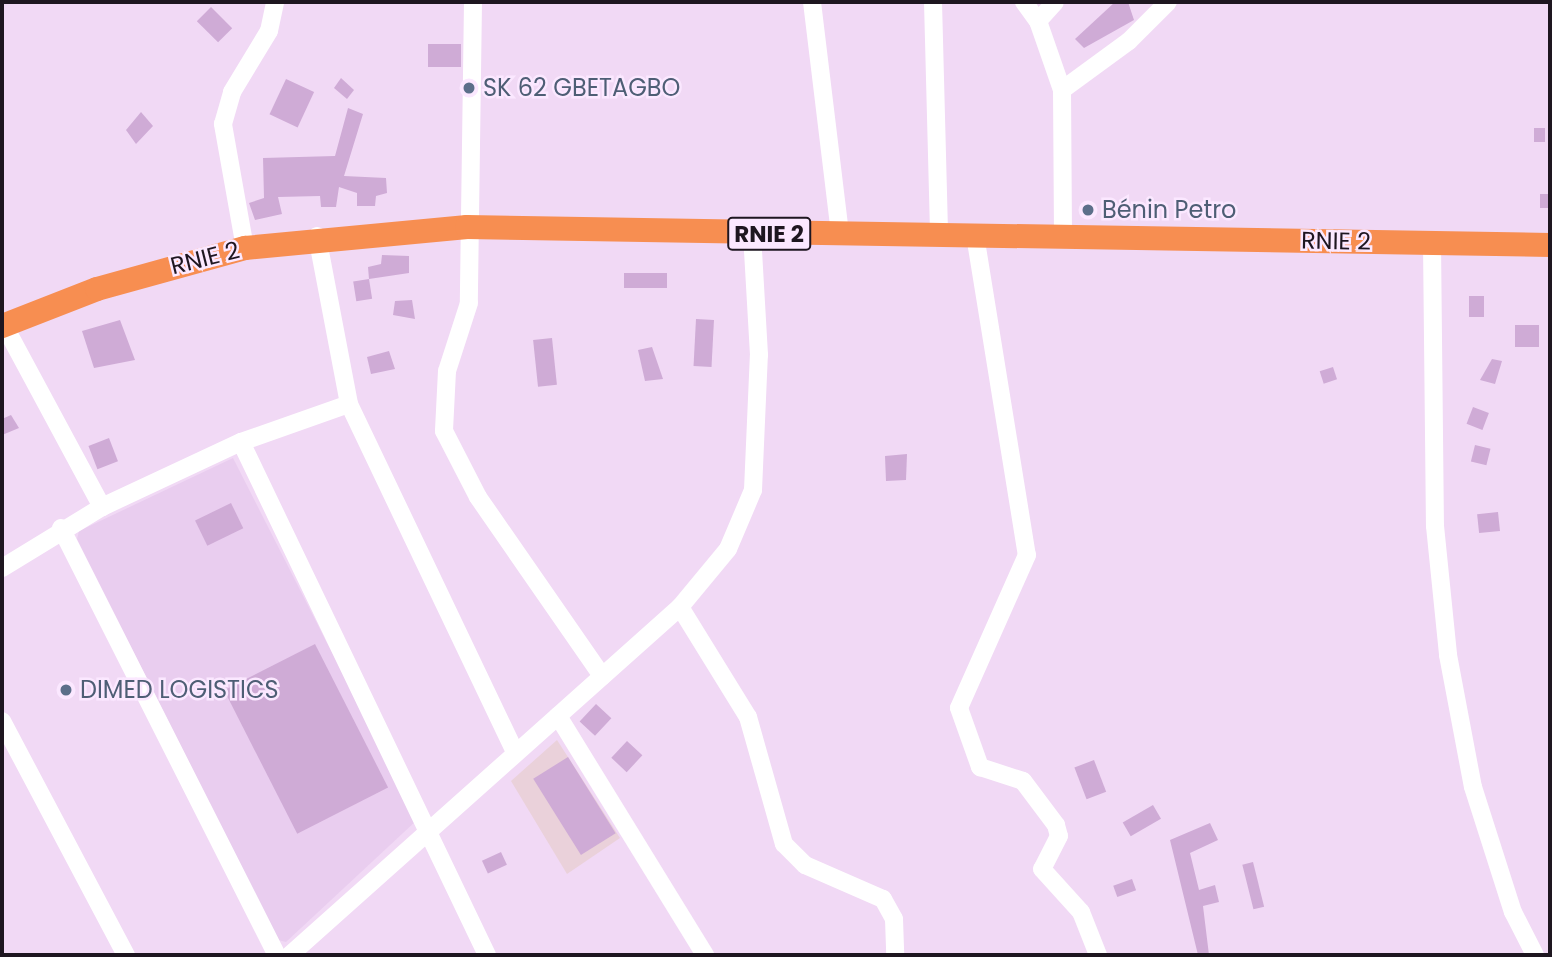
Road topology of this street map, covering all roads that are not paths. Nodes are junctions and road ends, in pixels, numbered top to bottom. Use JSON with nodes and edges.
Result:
{"nodes":[{"id":1,"x":275,"y":2,"type":"edge"},
{"id":2,"x":473,"y":2,"type":"edge"},
{"id":3,"x":812,"y":2,"type":"edge"},
{"id":4,"x":933,"y":2,"type":"edge"},
{"id":5,"x":1024,"y":2,"type":"edge"},
{"id":6,"x":1055,"y":2,"type":"edge"},
{"id":7,"x":1168,"y":2,"type":"edge"},
{"id":8,"x":1038,"y":21,"type":"junction"},
{"id":9,"x":1062,"y":90,"type":"junction"},
{"id":10,"x":467,"y":227,"type":"junction"},
{"id":11,"x":752,"y":234,"type":"junction"},
{"id":12,"x":840,"y":235,"type":"junction"},
{"id":13,"x":939,"y":235,"type":"junction"},
{"id":14,"x":975,"y":235,"type":"junction"},
{"id":15,"x":317,"y":236,"type":"junction"},
{"id":16,"x":1063,"y":237,"type":"junction"},
{"id":17,"x":1432,"y":243,"type":"junction"},
{"id":18,"x":1550,"y":245,"type":"edge"},
{"id":19,"x":245,"y":248,"type":"junction"},
{"id":20,"x":5,"y":332,"type":"edge"},
{"id":21,"x":349,"y":404,"type":"junction"},
{"id":22,"x":241,"y":442,"type":"junction"},
{"id":23,"x":102,"y":507,"type":"junction"},
{"id":24,"x":61,"y":528,"type":"junction"},
{"id":25,"x":2,"y":568,"type":"edge"},
{"id":26,"x":680,"y":607,"type":"junction"},
{"id":27,"x":602,"y":676,"type":"junction"},
{"id":28,"x":558,"y":716,"type":"junction"},
{"id":29,"x":4,"y":729,"type":"edge"},
{"id":30,"x":515,"y":752,"type":"junction"},
{"id":31,"x":432,"y":831,"type":"junction"},
{"id":32,"x":126,"y":955,"type":"edge"},
{"id":33,"x":277,"y":955,"type":"edge"},
{"id":34,"x":290,"y":955,"type":"edge"},
{"id":35,"x":487,"y":955,"type":"edge"},
{"id":36,"x":705,"y":955,"type":"edge"},
{"id":37,"x":895,"y":955,"type":"edge"},
{"id":38,"x":1098,"y":955,"type":"edge"},
{"id":39,"x":1535,"y":955,"type":"edge"}],
"edges":[{"from":1,"to":19,"type":"street"},
{"from":2,"to":10,"type":"street"},
{"from":3,"to":12,"type":"street"},
{"from":4,"to":13,"type":"street"},
{"from":5,"to":8,"type":"street"},
{"from":6,"to":8,"type":"street"},
{"from":7,"to":9,"type":"street"},
{"from":8,"to":9,"type":"street"},
{"from":9,"to":16,"type":"street"},
{"from":10,"to":11,"type":"highway","name":"RNIE 2","number":"RNIE 2"},
{"from":10,"to":15,"type":"highway","name":"RNIE 2","number":"RNIE 2"},
{"from":10,"to":27,"type":"street"},
{"from":11,"to":12,"type":"highway","name":"RNIE 2","number":"RNIE 2"},
{"from":11,"to":26,"type":"street"},
{"from":12,"to":13,"type":"highway","name":"RNIE 2","number":"RNIE 2"},
{"from":13,"to":14,"type":"highway","name":"RNIE 2","number":"RNIE 2"},
{"from":14,"to":16,"type":"highway","name":"RNIE 2","number":"RNIE 2"},
{"from":14,"to":38,"type":"street"},
{"from":15,"to":19,"type":"highway","name":"RNIE 2","number":"RNIE 2"},
{"from":15,"to":21,"type":"street"},
{"from":16,"to":17,"type":"highway","name":"RNIE 2","number":"RNIE 2"},
{"from":17,"to":18,"type":"highway","name":"RNIE 2","number":"RNIE 2"},
{"from":17,"to":39,"type":"street"},
{"from":19,"to":20,"type":"highway","name":"RNIE 2","number":"RNIE 2"},
{"from":20,"to":23,"type":"street"},
{"from":21,"to":22,"type":"street"},
{"from":21,"to":30,"type":"street"},
{"from":22,"to":23,"type":"street"},
{"from":22,"to":31,"type":"street"},
{"from":23,"to":24,"type":"street"},
{"from":24,"to":25,"type":"street"},
{"from":24,"to":33,"type":"street"},
{"from":26,"to":27,"type":"street"},
{"from":26,"to":37,"type":"street"},
{"from":27,"to":28,"type":"street"},
{"from":28,"to":30,"type":"street"},
{"from":28,"to":36,"type":"street"},
{"from":29,"to":32,"type":"street"},
{"from":30,"to":31,"type":"street"},
{"from":31,"to":34,"type":"street"},
{"from":31,"to":35,"type":"street"}]}
